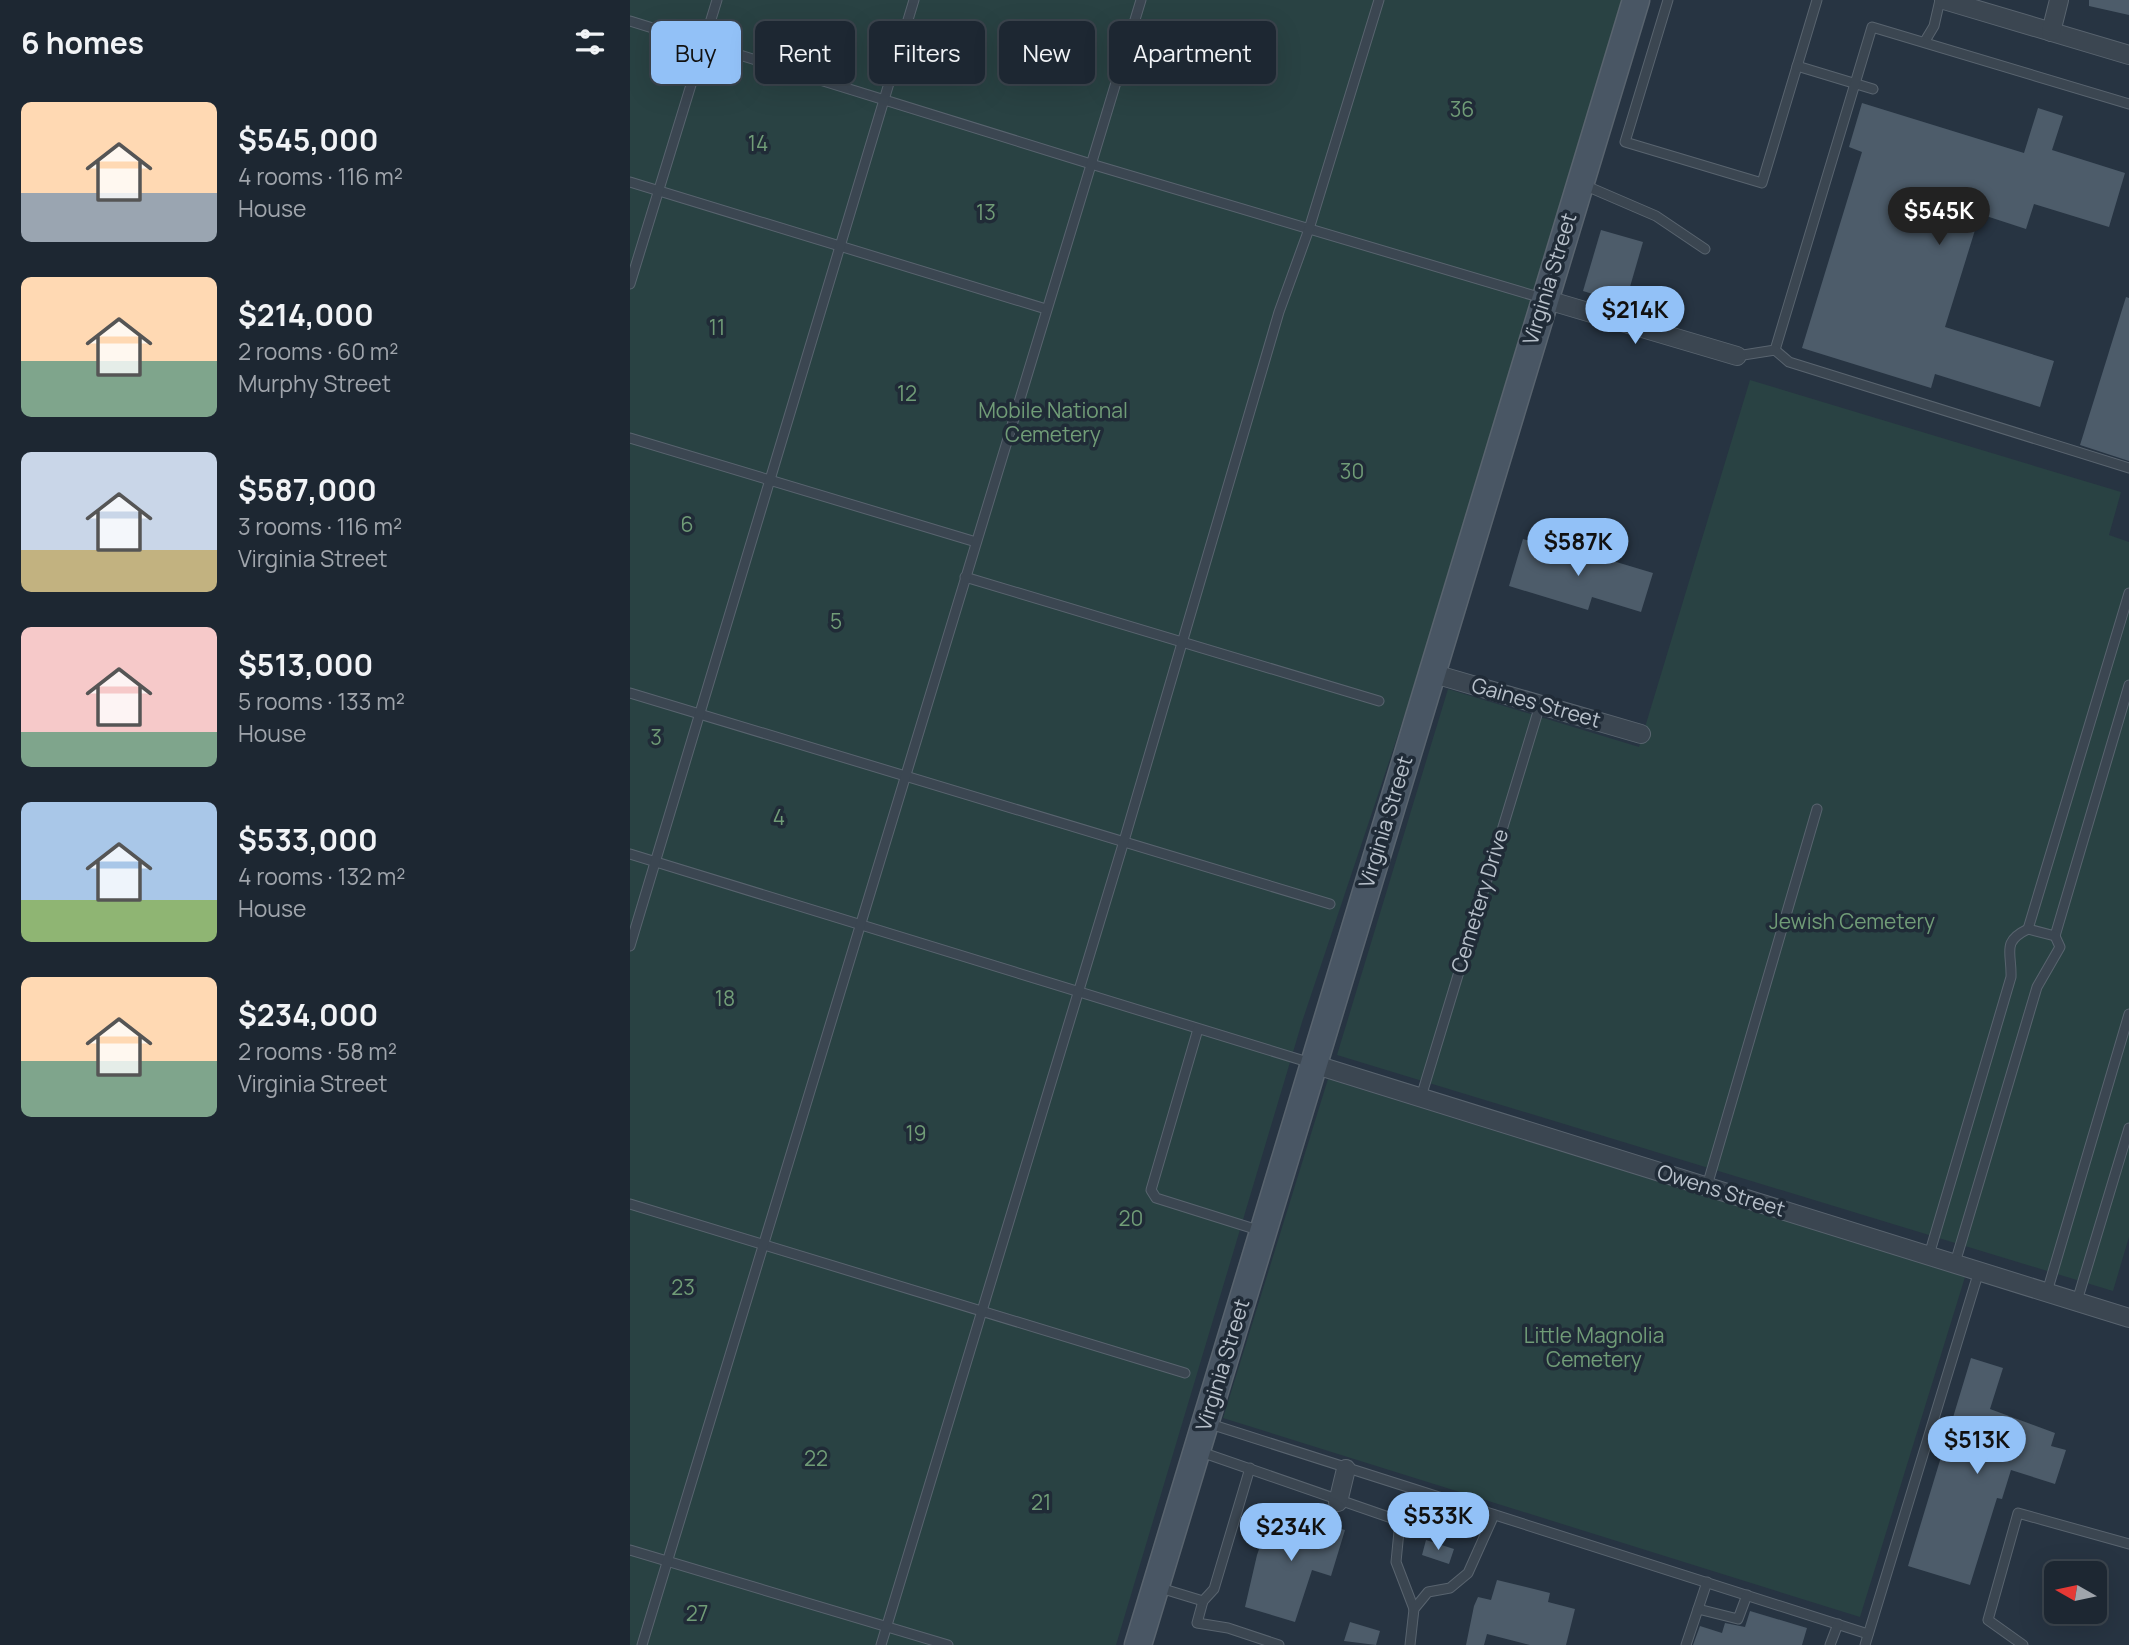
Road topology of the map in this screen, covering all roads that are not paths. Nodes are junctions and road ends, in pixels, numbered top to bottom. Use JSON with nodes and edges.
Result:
{"nodes":[{"id":1,"x":717,"y":0,"type":"edge"},
{"id":2,"x":914,"y":0,"type":"edge"},
{"id":3,"x":1141,"y":0,"type":"edge"},
{"id":4,"x":1379,"y":0,"type":"edge"},
{"id":5,"x":1636,"y":0,"type":"edge"},
{"id":6,"x":1668,"y":0,"type":"edge"},
{"id":7,"x":1817,"y":0,"type":"edge"},
{"id":8,"x":1942,"y":0,"type":"edge"},
{"id":9,"x":2059,"y":0,"type":"edge"},
{"id":10,"x":630,"y":21,"type":"edge"},
{"id":11,"x":711,"y":21,"type":"edge"},
{"id":12,"x":651,"y":28,"type":"edge"},
{"id":13,"x":2051,"y":32,"type":"junction"},
{"id":14,"x":1925,"y":41,"type":"junction"},
{"id":15,"x":2129,"y":55,"type":"edge"},
{"id":16,"x":741,"y":56,"type":"edge"},
{"id":17,"x":1797,"y":66,"type":"junction"},
{"id":18,"x":692,"y":84,"type":"edge"},
{"id":19,"x":1855,"y":84,"type":"junction"},
{"id":20,"x":1873,"y":89,"type":"dead end"},
{"id":21,"x":884,"y":100,"type":"junction"},
{"id":22,"x":2129,"y":104,"type":"edge"},
{"id":23,"x":1091,"y":164,"type":"junction"},
{"id":24,"x":630,"y":182,"type":"edge"},
{"id":25,"x":1580,"y":183,"type":"junction"},
{"id":26,"x":659,"y":190,"type":"junction"},
{"id":27,"x":1309,"y":229,"type":"junction"},
{"id":28,"x":841,"y":244,"type":"junction"},
{"id":29,"x":1705,"y":250,"type":"dead end"},
{"id":30,"x":630,"y":284,"type":"edge"},
{"id":31,"x":1544,"y":299,"type":"junction"},
{"id":32,"x":1046,"y":309,"type":"junction"},
{"id":33,"x":1775,"y":350,"type":"junction"},
{"id":34,"x":1737,"y":356,"type":"joint"},
{"id":35,"x":630,"y":438,"type":"edge"},
{"id":36,"x":2129,"y":468,"type":"edge"},
{"id":37,"x":770,"y":480,"type":"junction"},
{"id":38,"x":976,"y":542,"type":"junction"},
{"id":39,"x":965,"y":577,"type":"junction"},
{"id":40,"x":2129,"y":593,"type":"edge"},
{"id":41,"x":1183,"y":641,"type":"junction"},
{"id":42,"x":1431,"y":673,"type":"junction"},
{"id":43,"x":2129,"y":685,"type":"edge"},
{"id":44,"x":630,"y":693,"type":"edge"},
{"id":45,"x":1379,"y":701,"type":"dead end"},
{"id":46,"x":1540,"y":705,"type":"junction"},
{"id":47,"x":700,"y":714,"type":"junction"},
{"id":48,"x":1641,"y":734,"type":"dead end"},
{"id":49,"x":906,"y":776,"type":"junction"},
{"id":50,"x":1817,"y":808,"type":"dead end"},
{"id":51,"x":1124,"y":841,"type":"junction"},
{"id":52,"x":630,"y":855,"type":"edge"},
{"id":53,"x":656,"y":862,"type":"junction"},
{"id":54,"x":1330,"y":904,"type":"dead end"},
{"id":55,"x":862,"y":925,"type":"junction"},
{"id":56,"x":2028,"y":929,"type":"junction"},
{"id":57,"x":2055,"y":936,"type":"junction"},
{"id":58,"x":630,"y":946,"type":"edge"},
{"id":59,"x":1078,"y":993,"type":"junction"},
{"id":60,"x":2129,"y":1014,"type":"edge"},
{"id":61,"x":1198,"y":1029,"type":"junction"},
{"id":62,"x":1313,"y":1064,"type":"junction"},
{"id":63,"x":1421,"y":1097,"type":"junction"},
{"id":64,"x":2129,"y":1128,"type":"edge"},
{"id":65,"x":1707,"y":1186,"type":"junction"},
{"id":66,"x":630,"y":1204,"type":"edge"},
{"id":67,"x":1263,"y":1231,"type":"junction"},
{"id":68,"x":765,"y":1245,"type":"junction"},
{"id":69,"x":1929,"y":1255,"type":"junction"},
{"id":70,"x":1955,"y":1263,"type":"junction"},
{"id":71,"x":1979,"y":1271,"type":"junction"},
{"id":72,"x":2047,"y":1292,"type":"junction"},
{"id":73,"x":2077,"y":1301,"type":"junction"},
{"id":74,"x":981,"y":1310,"type":"junction"},
{"id":75,"x":2128,"y":1315,"type":"edge"},
{"id":76,"x":1185,"y":1373,"type":"dead end"},
{"id":77,"x":1206,"y":1422,"type":"junction"},
{"id":78,"x":1197,"y":1451,"type":"junction"},
{"id":79,"x":1250,"y":1468,"type":"junction"},
{"id":80,"x":1346,"y":1469,"type":"junction"},
{"id":81,"x":1338,"y":1502,"type":"junction"},
{"id":82,"x":1494,"y":1515,"type":"junction"},
{"id":83,"x":2129,"y":1544,"type":"edge"},
{"id":84,"x":630,"y":1550,"type":"edge"},
{"id":85,"x":667,"y":1562,"type":"junction"},
{"id":86,"x":1707,"y":1582,"type":"junction"},
{"id":87,"x":1156,"y":1587,"type":"junction"},
{"id":88,"x":1747,"y":1595,"type":"junction"},
{"id":89,"x":1203,"y":1601,"type":"junction"},
{"id":90,"x":1414,"y":1609,"type":"junction"},
{"id":91,"x":1698,"y":1609,"type":"junction"},
{"id":92,"x":1838,"y":1624,"type":"junction"},
{"id":93,"x":887,"y":1626,"type":"junction"},
{"id":94,"x":1868,"y":1634,"type":"junction"},
{"id":95,"x":642,"y":1645,"type":"edge"},
{"id":96,"x":881,"y":1645,"type":"edge"},
{"id":97,"x":948,"y":1645,"type":"edge"},
{"id":98,"x":1138,"y":1645,"type":"edge"},
{"id":99,"x":1279,"y":1645,"type":"edge"},
{"id":100,"x":1410,"y":1645,"type":"edge"},
{"id":101,"x":1686,"y":1645,"type":"edge"},
{"id":102,"x":1830,"y":1645,"type":"edge"},
{"id":103,"x":1865,"y":1645,"type":"edge"},
{"id":104,"x":2024,"y":1645,"type":"edge"}],
"edges":[{"from":1,"to":11,"type":"lane"},
{"from":2,"to":21,"type":"lane"},
{"from":3,"to":23,"type":"lane"},
{"from":4,"to":27,"type":"lane"},
{"from":5,"to":25,"type":"street","name":"Virginia Street"},
{"from":6,"to":17,"type":"lane"},
{"from":7,"to":17,"type":"lane"},
{"from":8,"to":13,"type":"street"},
{"from":8,"to":14,"type":"lane"},
{"from":9,"to":13,"type":"street"},
{"from":10,"to":12,"type":"lane"},
{"from":13,"to":15,"type":"street"},
{"from":14,"to":19,"type":"lane"},
{"from":14,"to":22,"type":"lane"},
{"from":16,"to":21,"type":"lane"},
{"from":17,"to":19,"type":"lane"},
{"from":18,"to":26,"type":"lane"},
{"from":19,"to":20,"type":"lane"},
{"from":19,"to":33,"type":"lane"},
{"from":21,"to":23,"type":"lane"},
{"from":21,"to":28,"type":"lane"},
{"from":23,"to":27,"type":"lane"},
{"from":23,"to":32,"type":"lane"},
{"from":24,"to":26,"type":"lane"},
{"from":25,"to":29,"type":"lane"},
{"from":25,"to":31,"type":"street","name":"Virginia Street"},
{"from":26,"to":28,"type":"lane"},
{"from":26,"to":30,"type":"lane"},
{"from":27,"to":31,"type":"lane"},
{"from":27,"to":41,"type":"lane"},
{"from":28,"to":32,"type":"lane"},
{"from":28,"to":37,"type":"lane"},
{"from":31,"to":34,"type":"street"},
{"from":31,"to":42,"type":"street","name":"Virginia Street"},
{"from":32,"to":38,"type":"lane"},
{"from":33,"to":34,"type":"lane"},
{"from":33,"to":36,"type":"lane"},
{"from":35,"to":37,"type":"lane"},
{"from":37,"to":38,"type":"lane"},
{"from":37,"to":47,"type":"lane"},
{"from":38,"to":39,"type":"lane"},
{"from":39,"to":41,"type":"lane"},
{"from":39,"to":49,"type":"lane"},
{"from":40,"to":56,"type":"lane"},
{"from":41,"to":45,"type":"lane"},
{"from":41,"to":51,"type":"lane"},
{"from":42,"to":46,"type":"street","name":"Gaines Street"},
{"from":42,"to":62,"type":"street","name":"Virginia Street"},
{"from":43,"to":57,"type":"lane"},
{"from":44,"to":47,"type":"lane"},
{"from":46,"to":48,"type":"street","name":"Gaines Street"},
{"from":46,"to":63,"type":"lane","name":"Cemetery Drive"},
{"from":47,"to":49,"type":"lane"},
{"from":47,"to":53,"type":"lane"},
{"from":49,"to":51,"type":"lane"},
{"from":49,"to":55,"type":"lane"},
{"from":50,"to":65,"type":"lane"},
{"from":51,"to":54,"type":"lane"},
{"from":51,"to":59,"type":"lane"},
{"from":52,"to":53,"type":"lane"},
{"from":53,"to":55,"type":"lane"},
{"from":53,"to":58,"type":"lane"},
{"from":55,"to":59,"type":"lane"},
{"from":55,"to":68,"type":"lane"},
{"from":56,"to":57,"type":"lane"},
{"from":56,"to":69,"type":"lane"},
{"from":57,"to":70,"type":"lane"},
{"from":59,"to":61,"type":"lane"},
{"from":59,"to":74,"type":"lane"},
{"from":60,"to":72,"type":"lane"},
{"from":61,"to":62,"type":"lane"},
{"from":61,"to":67,"type":"lane"},
{"from":62,"to":63,"type":"street","name":"Owens Street"},
{"from":62,"to":67,"type":"street","name":"Virginia Street"},
{"from":63,"to":65,"type":"street","name":"Owens Street"},
{"from":64,"to":73,"type":"lane"},
{"from":65,"to":69,"type":"street","name":"Owens Street"},
{"from":66,"to":68,"type":"lane"},
{"from":67,"to":77,"type":"street","name":"Virginia Street"},
{"from":68,"to":74,"type":"lane"},
{"from":68,"to":85,"type":"lane"},
{"from":69,"to":70,"type":"street","name":"Owens Street"},
{"from":70,"to":71,"type":"street","name":"Owens Street"},
{"from":71,"to":72,"type":"street","name":"Owens Street"},
{"from":71,"to":94,"type":"lane"},
{"from":72,"to":73,"type":"street","name":"Owens Street"},
{"from":73,"to":75,"type":"street","name":"Owens Street"},
{"from":74,"to":76,"type":"lane"},
{"from":74,"to":93,"type":"lane"},
{"from":77,"to":78,"type":"street","name":"Virginia Street"},
{"from":77,"to":80,"type":"lane"},
{"from":78,"to":79,"type":"lane"},
{"from":78,"to":87,"type":"street","name":"Virginia Street"},
{"from":79,"to":81,"type":"lane"},
{"from":79,"to":89,"type":"lane"},
{"from":80,"to":81,"type":"street"},
{"from":80,"to":82,"type":"lane"},
{"from":81,"to":90,"type":"lane"},
{"from":82,"to":86,"type":"lane"},
{"from":82,"to":90,"type":"lane"},
{"from":83,"to":104,"type":"lane"},
{"from":84,"to":85,"type":"lane"},
{"from":85,"to":93,"type":"lane"},
{"from":85,"to":95,"type":"lane"},
{"from":86,"to":88,"type":"lane"},
{"from":86,"to":91,"type":"lane"},
{"from":87,"to":89,"type":"lane"},
{"from":87,"to":98,"type":"street","name":"Virginia Street"},
{"from":88,"to":91,"type":"lane"},
{"from":88,"to":92,"type":"lane"},
{"from":89,"to":99,"type":"lane"},
{"from":90,"to":100,"type":"lane"},
{"from":91,"to":101,"type":"lane"},
{"from":92,"to":94,"type":"lane"},
{"from":92,"to":102,"type":"lane"},
{"from":93,"to":96,"type":"lane"},
{"from":93,"to":97,"type":"lane"},
{"from":94,"to":103,"type":"lane"}]}
